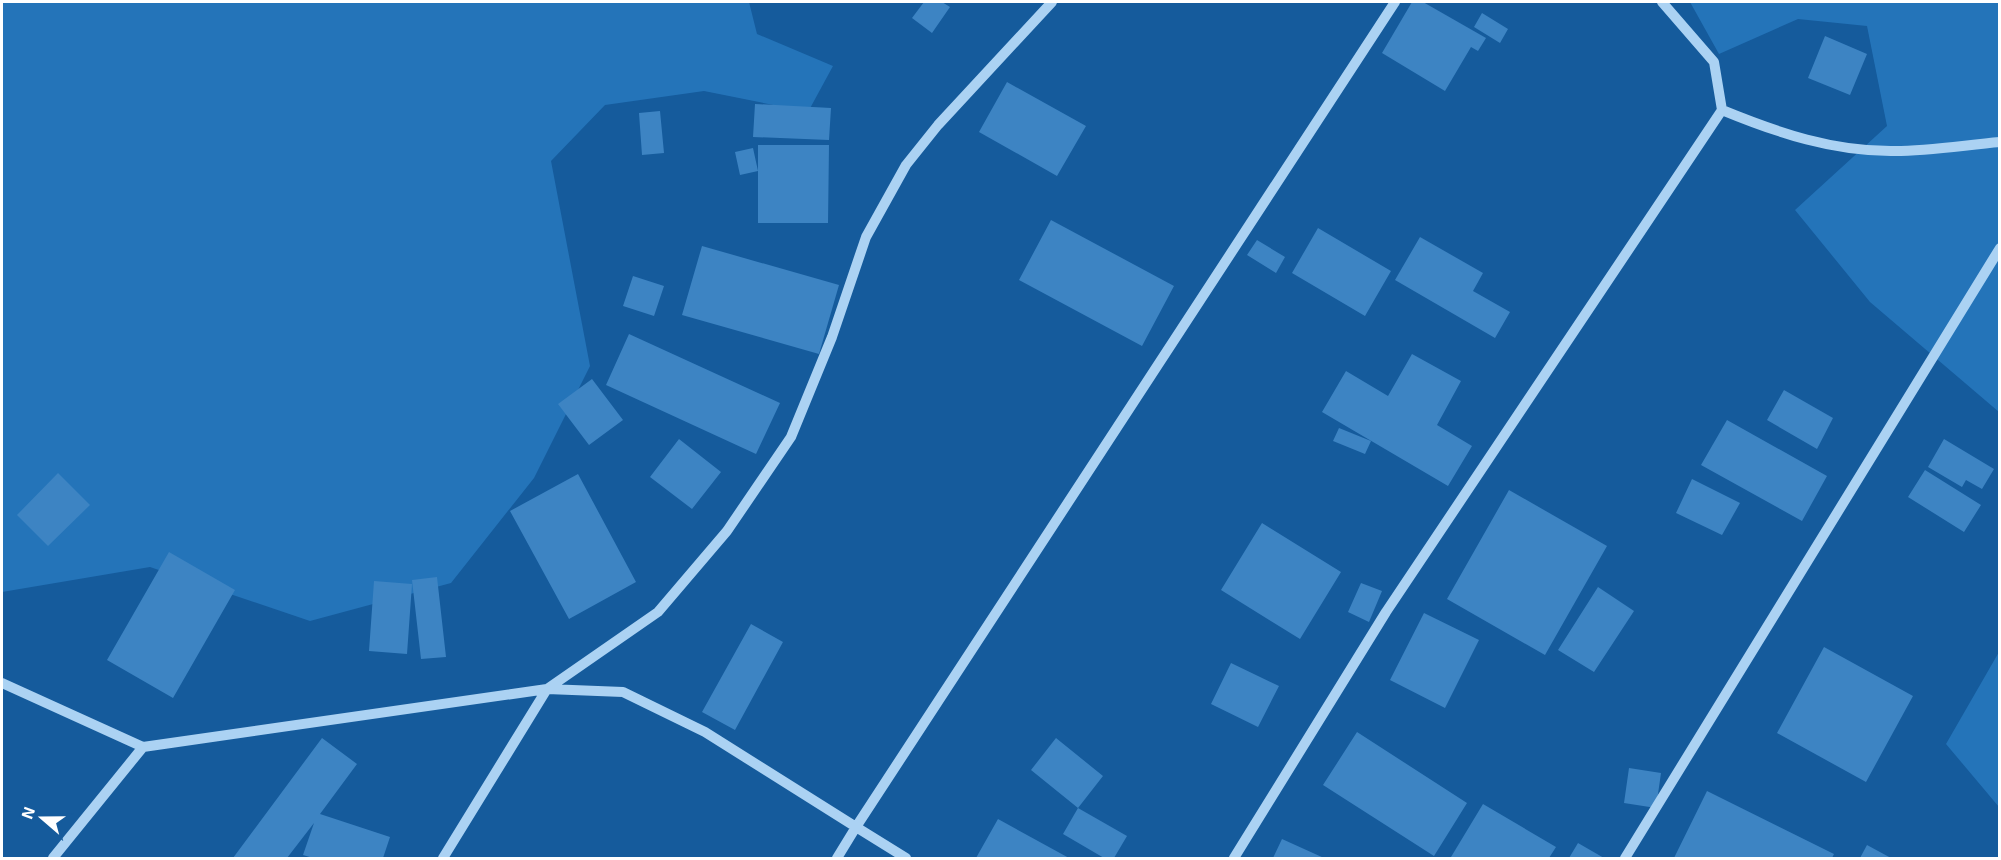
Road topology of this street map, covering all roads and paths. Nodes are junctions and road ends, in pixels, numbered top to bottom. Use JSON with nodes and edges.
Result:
{"nodes":[{"id":1,"x":1052,"y":2,"type":"edge"},
{"id":2,"x":1395,"y":2,"type":"edge"},
{"id":3,"x":1662,"y":2,"type":"edge"},
{"id":4,"x":1722,"y":110,"type":"junction"},
{"id":5,"x":2000,"y":141,"type":"edge"},
{"id":6,"x":2000,"y":248,"type":"edge"},
{"id":7,"x":2,"y":683,"type":"edge"},
{"id":8,"x":547,"y":689,"type":"junction"},
{"id":9,"x":142,"y":747,"type":"junction"},
{"id":10,"x":856,"y":827,"type":"junction"},
{"id":11,"x":52,"y":858,"type":"edge"},
{"id":12,"x":443,"y":858,"type":"edge"},
{"id":13,"x":837,"y":858,"type":"edge"},
{"id":14,"x":906,"y":858,"type":"edge"},
{"id":15,"x":1234,"y":858,"type":"edge"},
{"id":16,"x":1625,"y":858,"type":"edge"}],
"edges":[{"from":1,"to":8,"type":"street"},
{"from":2,"to":10,"type":"street"},
{"from":3,"to":4,"type":"street"},
{"from":4,"to":5,"type":"street"},
{"from":4,"to":15,"type":"street"},
{"from":6,"to":16,"type":"street"},
{"from":7,"to":9,"type":"street"},
{"from":8,"to":9,"type":"street"},
{"from":8,"to":10,"type":"street"},
{"from":8,"to":12,"type":"street"},
{"from":9,"to":11,"type":"street"},
{"from":10,"to":13,"type":"street"},
{"from":10,"to":14,"type":"street"}]}
